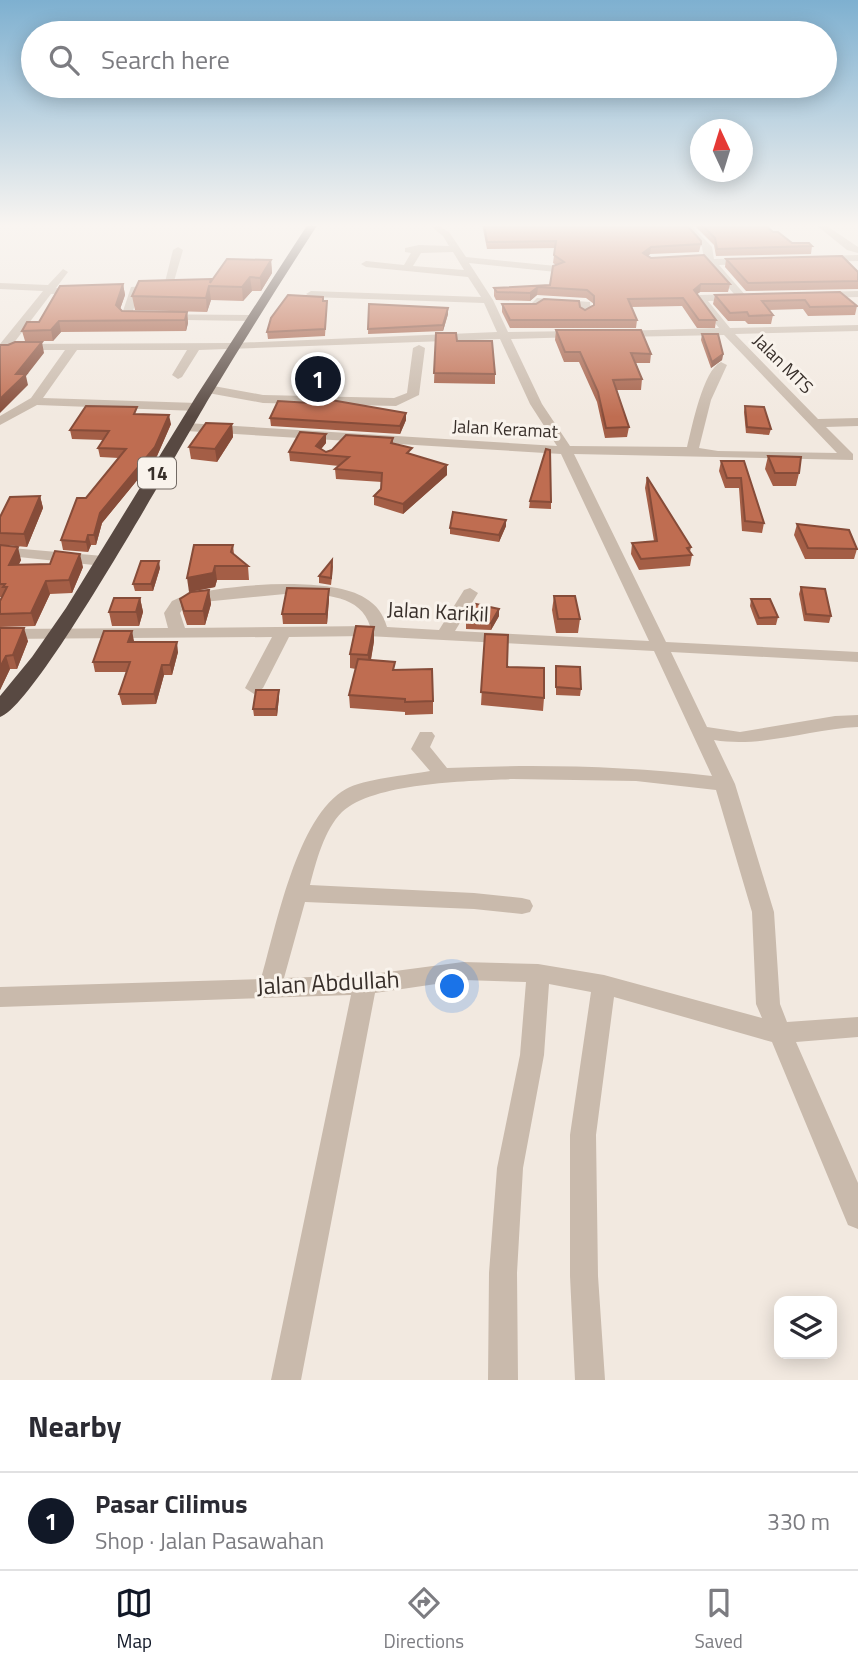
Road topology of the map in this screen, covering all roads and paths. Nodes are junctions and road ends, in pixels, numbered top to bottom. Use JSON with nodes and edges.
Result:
{"nodes":[{"id":1,"x":39,"y":288,"type":"edge"},
{"id":2,"x":158,"y":288,"type":"edge"},
{"id":3,"x":270,"y":288,"type":"edge"},
{"id":4,"x":480,"y":288,"type":"edge"},
{"id":5,"x":735,"y":288,"type":"edge"},
{"id":6,"x":49,"y":289,"type":"junction"},
{"id":7,"x":94,"y":289,"type":"edge"},
{"id":8,"x":122,"y":289,"type":"edge"},
{"id":9,"x":135,"y":289,"type":"junction"},
{"id":10,"x":311,"y":294,"type":"edge"},
{"id":11,"x":755,"y":296,"type":"edge"},
{"id":12,"x":803,"y":296,"type":"edge"},
{"id":13,"x":742,"y":297,"type":"junction"},
{"id":14,"x":850,"y":297,"type":"edge"},
{"id":15,"x":489,"y":303,"type":"junction"},
{"id":16,"x":586,"y":313,"type":"edge"},
{"id":17,"x":251,"y":318,"type":"junction"},
{"id":18,"x":387,"y":323,"type":"edge"},
{"id":19,"x":858,"y":328,"type":"edge"},
{"id":20,"x":728,"y":333,"type":"junction"},
{"id":21,"x":506,"y":334,"type":"junction"},
{"id":22,"x":587,"y":334,"type":"edge"},
{"id":23,"x":601,"y":334,"type":"edge"},
{"id":24,"x":382,"y":344,"type":"junction"},
{"id":25,"x":74,"y":346,"type":"junction"},
{"id":26,"x":195,"y":346,"type":"junction"},
{"id":27,"x":2,"y":347,"type":"edge"},
{"id":28,"x":419,"y":348,"type":"dead end"},
{"id":29,"x":232,"y":350,"type":"junction"},
{"id":30,"x":721,"y":365,"type":"edge"},
{"id":31,"x":178,"y":375,"type":"dead end"},
{"id":32,"x":208,"y":388,"type":"junction"},
{"id":33,"x":35,"y":401,"type":"junction"},
{"id":34,"x":197,"y":407,"type":"junction"},
{"id":35,"x":0,"y":421,"type":"edge"},
{"id":36,"x":858,"y":422,"type":"edge"},
{"id":37,"x":818,"y":423,"type":"junction"},
{"id":38,"x":186,"y":427,"type":"junction"},
{"id":39,"x":342,"y":438,"type":"junction"},
{"id":40,"x":566,"y":450,"type":"junction"},
{"id":41,"x":692,"y":451,"type":"junction"},
{"id":42,"x":326,"y":456,"type":"edge"},
{"id":43,"x":823,"y":458,"type":"joint"},
{"id":44,"x":853,"y":462,"type":"edge"},
{"id":45,"x":0,"y":551,"type":"edge"},
{"id":46,"x":103,"y":561,"type":"junction"},
{"id":47,"x":470,"y":593,"type":"dead end"},
{"id":48,"x":284,"y":630,"type":"junction"},
{"id":49,"x":380,"y":631,"type":"junction"},
{"id":50,"x":178,"y":633,"type":"junction"},
{"id":51,"x":0,"y":634,"type":"edge"},
{"id":52,"x":56,"y":635,"type":"junction"},
{"id":53,"x":443,"y":636,"type":"junction"},
{"id":54,"x":658,"y":645,"type":"junction"},
{"id":55,"x":858,"y":657,"type":"edge"},
{"id":56,"x":254,"y":688,"type":"edge"},
{"id":57,"x":0,"y":710,"type":"edge"},
{"id":58,"x":858,"y":721,"type":"edge"},
{"id":59,"x":702,"y":732,"type":"junction"},
{"id":60,"x":426,"y":736,"type":"dead end"},
{"id":61,"x":442,"y":775,"type":"junction"},
{"id":62,"x":724,"y":784,"type":"junction"},
{"id":63,"x":295,"y":893,"type":"junction"},
{"id":64,"x":522,"y":906,"type":"dead end"},
{"id":65,"x":538,"y":973,"type":"junction"},
{"id":66,"x":365,"y":985,"type":"junction"},
{"id":67,"x":604,"y":985,"type":"junction"},
{"id":68,"x":270,"y":987,"type":"junction"},
{"id":69,"x":0,"y":997,"type":"edge"},
{"id":70,"x":858,"y":1027,"type":"edge"},
{"id":71,"x":778,"y":1033,"type":"junction"},
{"id":72,"x":858,"y":1215,"type":"edge"},
{"id":73,"x":286,"y":1380,"type":"edge"},
{"id":74,"x":503,"y":1380,"type":"edge"},
{"id":75,"x":590,"y":1380,"type":"edge"}],
"edges":[{"from":1,"to":6,"type":"street"},
{"from":2,"to":9,"type":"street"},
{"from":3,"to":17,"type":"highway","number":"14"},
{"from":4,"to":15,"type":"street"},
{"from":5,"to":13,"type":"street"},
{"from":6,"to":7,"type":"street"},
{"from":6,"to":27,"type":"street"},
{"from":8,"to":9,"type":"street"},
{"from":9,"to":17,"type":"street"},
{"from":10,"to":15,"type":"street"},
{"from":11,"to":13,"type":"street","name":"Jalan MTS"},
{"from":12,"to":14,"type":"street"},
{"from":13,"to":20,"type":"street","name":"Jalan MTS"},
{"from":15,"to":16,"type":"street"},
{"from":15,"to":21,"type":"street"},
{"from":17,"to":29,"type":"highway","number":"14"},
{"from":18,"to":24,"type":"street"},
{"from":19,"to":20,"type":"street"},
{"from":20,"to":23,"type":"street"},
{"from":20,"to":37,"type":"street","name":"Jalan MTS"},
{"from":21,"to":22,"type":"street"},
{"from":21,"to":24,"type":"street"},
{"from":21,"to":40,"type":"street"},
{"from":24,"to":29,"type":"street"},
{"from":25,"to":26,"type":"street"},
{"from":25,"to":27,"type":"street"},
{"from":25,"to":33,"type":"street"},
{"from":26,"to":29,"type":"street"},
{"from":26,"to":31,"type":"street"},
{"from":28,"to":32,"type":"street"},
{"from":29,"to":32,"type":"highway","number":"14"},
{"from":30,"to":41,"type":"street"},
{"from":32,"to":34,"type":"highway","number":"14"},
{"from":33,"to":34,"type":"street"},
{"from":33,"to":35,"type":"street"},
{"from":34,"to":38,"type":"highway","number":"14"},
{"from":36,"to":37,"type":"street"},
{"from":37,"to":44,"type":"street","name":"Jalan MTS"},
{"from":38,"to":39,"type":"street","name":"Jalan Keramat"},
{"from":38,"to":46,"type":"highway","number":"14"},
{"from":39,"to":40,"type":"street","name":"Jalan Keramat"},
{"from":39,"to":42,"type":"street"},
{"from":40,"to":41,"type":"street","name":"Jalan Keramat"},
{"from":40,"to":54,"type":"street"},
{"from":41,"to":43,"type":"street","name":"Jalan Keramat"},
{"from":43,"to":44,"type":"street","name":"Jalan MTS"},
{"from":45,"to":46,"type":"street"},
{"from":46,"to":52,"type":"highway","number":"14"},
{"from":47,"to":53,"type":"street"},
{"from":48,"to":49,"type":"street","name":"Jalan Karikil"},
{"from":48,"to":50,"type":"street","name":"Jalan Karikil"},
{"from":48,"to":56,"type":"street"},
{"from":49,"to":50,"type":"street"},
{"from":49,"to":53,"type":"street","name":"Jalan Karikil"},
{"from":50,"to":52,"type":"street","name":"Jalan Karikil"},
{"from":51,"to":52,"type":"street","name":"Jalan Karikil"},
{"from":52,"to":57,"type":"highway","number":"14"},
{"from":53,"to":54,"type":"street","name":"Jalan Karikil"},
{"from":54,"to":55,"type":"street","name":"Jalan Karikil"},
{"from":54,"to":59,"type":"street"},
{"from":58,"to":59,"type":"street"},
{"from":59,"to":62,"type":"street"},
{"from":60,"to":61,"type":"street"},
{"from":61,"to":62,"type":"street"},
{"from":61,"to":63,"type":"street"},
{"from":62,"to":71,"type":"street"},
{"from":63,"to":64,"type":"street"},
{"from":63,"to":68,"type":"street"},
{"from":65,"to":66,"type":"street","name":"Jalan Abdullah"},
{"from":65,"to":67,"type":"street","name":"Jalan Abdullah"},
{"from":65,"to":74,"type":"street"},
{"from":66,"to":68,"type":"street","name":"Jalan Abdullah"},
{"from":66,"to":73,"type":"street"},
{"from":67,"to":71,"type":"street","name":"Jalan Abdullah"},
{"from":67,"to":75,"type":"street"},
{"from":68,"to":69,"type":"street","name":"Jalan Abdullah"},
{"from":70,"to":71,"type":"street","name":"Jalan Abdullah"},
{"from":71,"to":72,"type":"street"}]}
